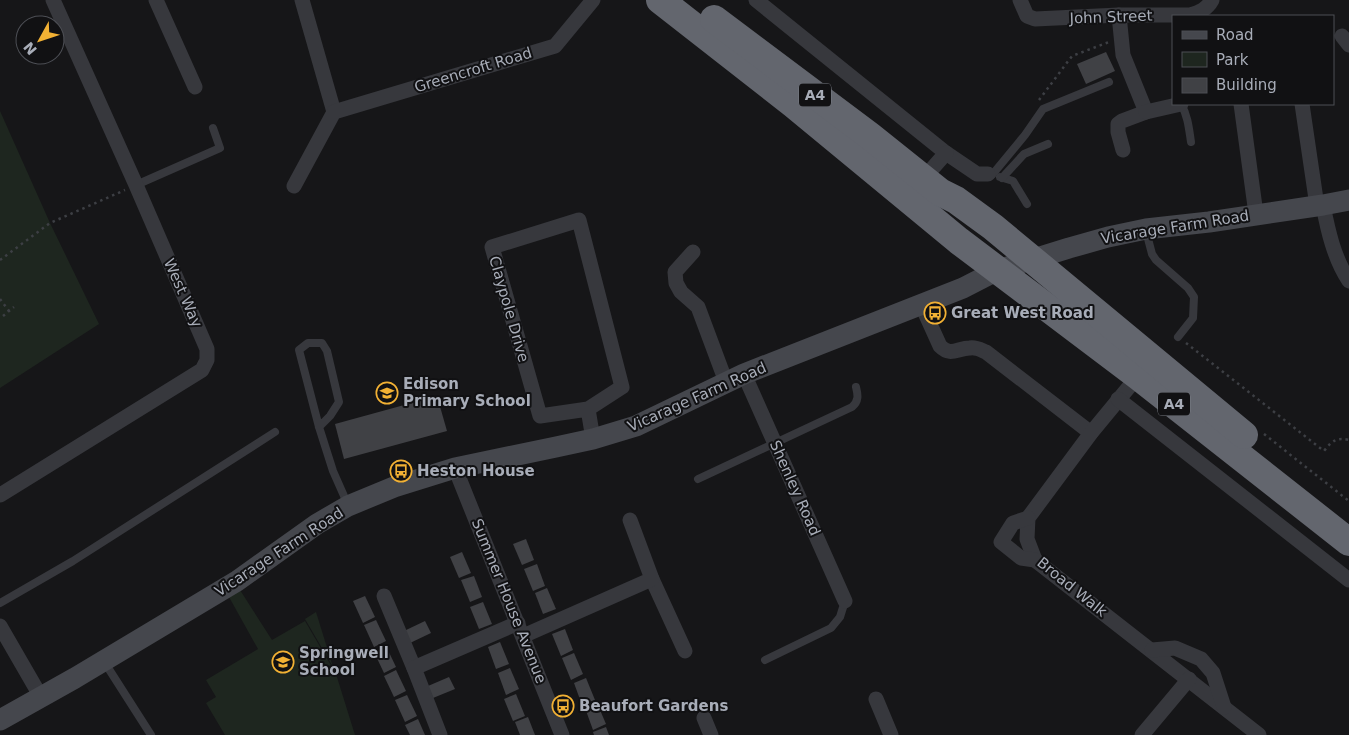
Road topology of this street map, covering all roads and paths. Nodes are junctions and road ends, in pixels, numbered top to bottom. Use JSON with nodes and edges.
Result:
{"nodes":[{"id":1,"x":53,"y":0,"type":"edge"},
{"id":2,"x":156,"y":0,"type":"edge"},
{"id":3,"x":302,"y":0,"type":"edge"},
{"id":4,"x":593,"y":0,"type":"edge"},
{"id":5,"x":660,"y":0,"type":"edge"},
{"id":6,"x":689,"y":0,"type":"edge"},
{"id":7,"x":756,"y":0,"type":"edge"},
{"id":8,"x":1020,"y":0,"type":"edge"},
{"id":9,"x":1212,"y":0,"type":"edge"},
{"id":10,"x":1120,"y":15,"type":"junction"},
{"id":11,"x":1108,"y":82,"type":"dead end"},
{"id":12,"x":195,"y":87,"type":"dead end"},
{"id":13,"x":1177,"y":105,"type":"edge"},
{"id":14,"x":1182,"y":105,"type":"edge"},
{"id":15,"x":1241,"y":105,"type":"edge"},
{"id":16,"x":1302,"y":105,"type":"edge"},
{"id":17,"x":334,"y":112,"type":"junction"},
{"id":18,"x":1146,"y":112,"type":"junction"},
{"id":19,"x":212,"y":128,"type":"dead end"},
{"id":20,"x":1191,"y":142,"type":"dead end"},
{"id":21,"x":1048,"y":144,"type":"dead end"},
{"id":22,"x":1123,"y":150,"type":"dead end"},
{"id":23,"x":946,"y":152,"type":"junction"},
{"id":24,"x":994,"y":175,"type":"junction"},
{"id":25,"x":136,"y":185,"type":"junction"},
{"id":26,"x":932,"y":185,"type":"junction"},
{"id":27,"x":294,"y":186,"type":"dead end"},
{"id":28,"x":1349,"y":200,"type":"edge"},
{"id":29,"x":1027,"y":204,"type":"dead end"},
{"id":30,"x":1320,"y":206,"type":"junction"},
{"id":31,"x":1256,"y":214,"type":"junction"},
{"id":32,"x":1146,"y":229,"type":"junction"},
{"id":33,"x":693,"y":252,"type":"dead end"},
{"id":34,"x":0,"y":260,"type":"edge"},
{"id":35,"x":1032,"y":260,"type":"junction"},
{"id":36,"x":998,"y":270,"type":"junction"},
{"id":37,"x":1349,"y":280,"type":"edge"},
{"id":38,"x":0,"y":300,"type":"edge"},
{"id":39,"x":921,"y":304,"type":"junction"},
{"id":40,"x":14,"y":307,"type":"dead end"},
{"id":41,"x":8,"y":311,"type":"junction"},
{"id":42,"x":3,"y":316,"type":"dead end"},
{"id":43,"x":1178,"y":337,"type":"joint"},
{"id":44,"x":1138,"y":376,"type":"junction"},
{"id":45,"x":735,"y":378,"type":"junction"},
{"id":46,"x":856,"y":386,"type":"dead end"},
{"id":47,"x":1118,"y":399,"type":"junction"},
{"id":48,"x":588,"y":409,"type":"junction"},
{"id":49,"x":319,"y":427,"type":"junction"},
{"id":50,"x":275,"y":432,"type":"dead end"},
{"id":51,"x":1092,"y":433,"type":"junction"},
{"id":52,"x":593,"y":438,"type":"junction"},
{"id":53,"x":1349,"y":440,"type":"edge"},
{"id":54,"x":775,"y":444,"type":"junction"},
{"id":55,"x":455,"y":468,"type":"junction"},
{"id":56,"x":698,"y":479,"type":"dead end"},
{"id":57,"x":0,"y":495,"type":"edge"},
{"id":58,"x":348,"y":506,"type":"junction"},
{"id":59,"x":1028,"y":518,"type":"junction"},
{"id":60,"x":1349,"y":518,"type":"edge"},
{"id":61,"x":630,"y":520,"type":"dead end"},
{"id":62,"x":1349,"y":542,"type":"edge"},
{"id":63,"x":1035,"y":560,"type":"junction"},
{"id":64,"x":652,"y":579,"type":"junction"},
{"id":65,"x":1349,"y":580,"type":"edge"},
{"id":66,"x":384,"y":596,"type":"dead end"},
{"id":67,"x":846,"y":601,"type":"joint"},
{"id":68,"x":0,"y":603,"type":"edge"},
{"id":69,"x":0,"y":626,"type":"edge"},
{"id":70,"x":521,"y":630,"type":"junction"},
{"id":71,"x":1152,"y":650,"type":"junction"},
{"id":72,"x":685,"y":651,"type":"dead end"},
{"id":73,"x":765,"y":660,"type":"dead end"},
{"id":74,"x":104,"y":661,"type":"junction"},
{"id":75,"x":414,"y":668,"type":"junction"},
{"id":76,"x":1189,"y":679,"type":"junction"},
{"id":77,"x":41,"y":697,"type":"junction"},
{"id":78,"x":876,"y":699,"type":"dead end"},
{"id":79,"x":1224,"y":707,"type":"junction"},
{"id":80,"x":704,"y":718,"type":"dead end"},
{"id":81,"x":0,"y":720,"type":"edge"},
{"id":82,"x":151,"y":735,"type":"edge"},
{"id":83,"x":440,"y":735,"type":"edge"},
{"id":84,"x":562,"y":735,"type":"edge"},
{"id":85,"x":711,"y":735,"type":"edge"},
{"id":86,"x":891,"y":735,"type":"edge"},
{"id":87,"x":1142,"y":735,"type":"edge"},
{"id":88,"x":1259,"y":735,"type":"edge"}],
"edges":[{"from":1,"to":25,"type":"street","name":"West Way"},
{"from":2,"to":12,"type":"street"},
{"from":3,"to":17,"type":"street"},
{"from":4,"to":17,"type":"street","name":"Greencroft Road"},
{"from":5,"to":36,"type":"highway","number":"A4"},
{"from":6,"to":26,"type":"highway","number":"A4"},
{"from":7,"to":23,"type":"street"},
{"from":8,"to":10,"type":"street","name":"John Street"},
{"from":9,"to":10,"type":"street","name":"John Street"},
{"from":10,"to":18,"type":"street"},
{"from":11,"to":24,"type":"lane"},
{"from":13,"to":18,"type":"street"},
{"from":14,"to":20,"type":"lane"},
{"from":15,"to":31,"type":"street"},
{"from":16,"to":30,"type":"street"},
{"from":17,"to":27,"type":"street"},
{"from":18,"to":22,"type":"street"},
{"from":19,"to":25,"type":"lane"},
{"from":21,"to":24,"type":"lane"},
{"from":23,"to":24,"type":"street"},
{"from":23,"to":26,"type":"street"},
{"from":24,"to":29,"type":"lane"},
{"from":25,"to":34,"type":"path"},
{"from":25,"to":57,"type":"street","name":"West Way"},
{"from":26,"to":35,"type":"highway","number":"A4"},
{"from":26,"to":36,"type":"highway","number":"A4"},
{"from":28,"to":30,"type":"street","name":"Vicarage Farm Road"},
{"from":30,"to":31,"type":"street","name":"Vicarage Farm Road"},
{"from":30,"to":37,"type":"street"},
{"from":31,"to":32,"type":"street","name":"Vicarage Farm Road"},
{"from":32,"to":35,"type":"street","name":"Vicarage Farm Road"},
{"from":32,"to":43,"type":"lane"},
{"from":33,"to":45,"type":"street","name":"Shenley Road"},
{"from":35,"to":36,"type":"street","name":"Vicarage Farm Road"},
{"from":35,"to":60,"type":"highway","number":"A4"},
{"from":36,"to":39,"type":"street","name":"Vicarage Farm Road"},
{"from":36,"to":44,"type":"highway","number":"A4"},
{"from":38,"to":41,"type":"path"},
{"from":39,"to":45,"type":"street","name":"Vicarage Farm Road"},
{"from":39,"to":51,"type":"street"},
{"from":40,"to":41,"type":"path"},
{"from":41,"to":42,"type":"path"},
{"from":43,"to":53,"type":"path"},
{"from":44,"to":47,"type":"street"},
{"from":44,"to":62,"type":"highway","number":"A4"},
{"from":45,"to":52,"type":"street","name":"Vicarage Farm Road"},
{"from":45,"to":54,"type":"street","name":"Shenley Road"},
{"from":46,"to":54,"type":"lane"},
{"from":47,"to":51,"type":"street"},
{"from":47,"to":65,"type":"street"},
{"from":48,"to":48,"type":"street","name":"Claypole Drive"},
{"from":48,"to":52,"type":"street"},
{"from":49,"to":49,"type":"lane"},
{"from":49,"to":58,"type":"lane"},
{"from":50,"to":68,"type":"lane"},
{"from":51,"to":59,"type":"street"},
{"from":52,"to":55,"type":"street","name":"Vicarage Farm Road"},
{"from":54,"to":56,"type":"lane"},
{"from":54,"to":67,"type":"street","name":"Shenley Road"},
{"from":55,"to":58,"type":"street","name":"Vicarage Farm Road"},
{"from":55,"to":70,"type":"street","name":"Summer House Avenue"},
{"from":58,"to":74,"type":"street","name":"Vicarage Farm Road"},
{"from":59,"to":63,"type":"street","name":"Broad Walk"},
{"from":59,"to":63,"type":"street"},
{"from":61,"to":64,"type":"street"},
{"from":63,"to":71,"type":"street","name":"Broad Walk"},
{"from":64,"to":70,"type":"street"},
{"from":64,"to":72,"type":"street"},
{"from":66,"to":75,"type":"street"},
{"from":67,"to":73,"type":"lane"},
{"from":69,"to":77,"type":"street"},
{"from":70,"to":75,"type":"street"},
{"from":70,"to":84,"type":"street","name":"Summer House Avenue"},
{"from":71,"to":76,"type":"street","name":"Broad Walk"},
{"from":71,"to":79,"type":"street"},
{"from":74,"to":77,"type":"street","name":"Vicarage Farm Road"},
{"from":74,"to":82,"type":"lane"},
{"from":75,"to":83,"type":"street"},
{"from":76,"to":79,"type":"street","name":"Broad Walk"},
{"from":76,"to":87,"type":"street"},
{"from":77,"to":81,"type":"street","name":"Vicarage Farm Road"},
{"from":78,"to":86,"type":"street"},
{"from":79,"to":88,"type":"street","name":"Broad Walk"},
{"from":80,"to":85,"type":"street"}]}
